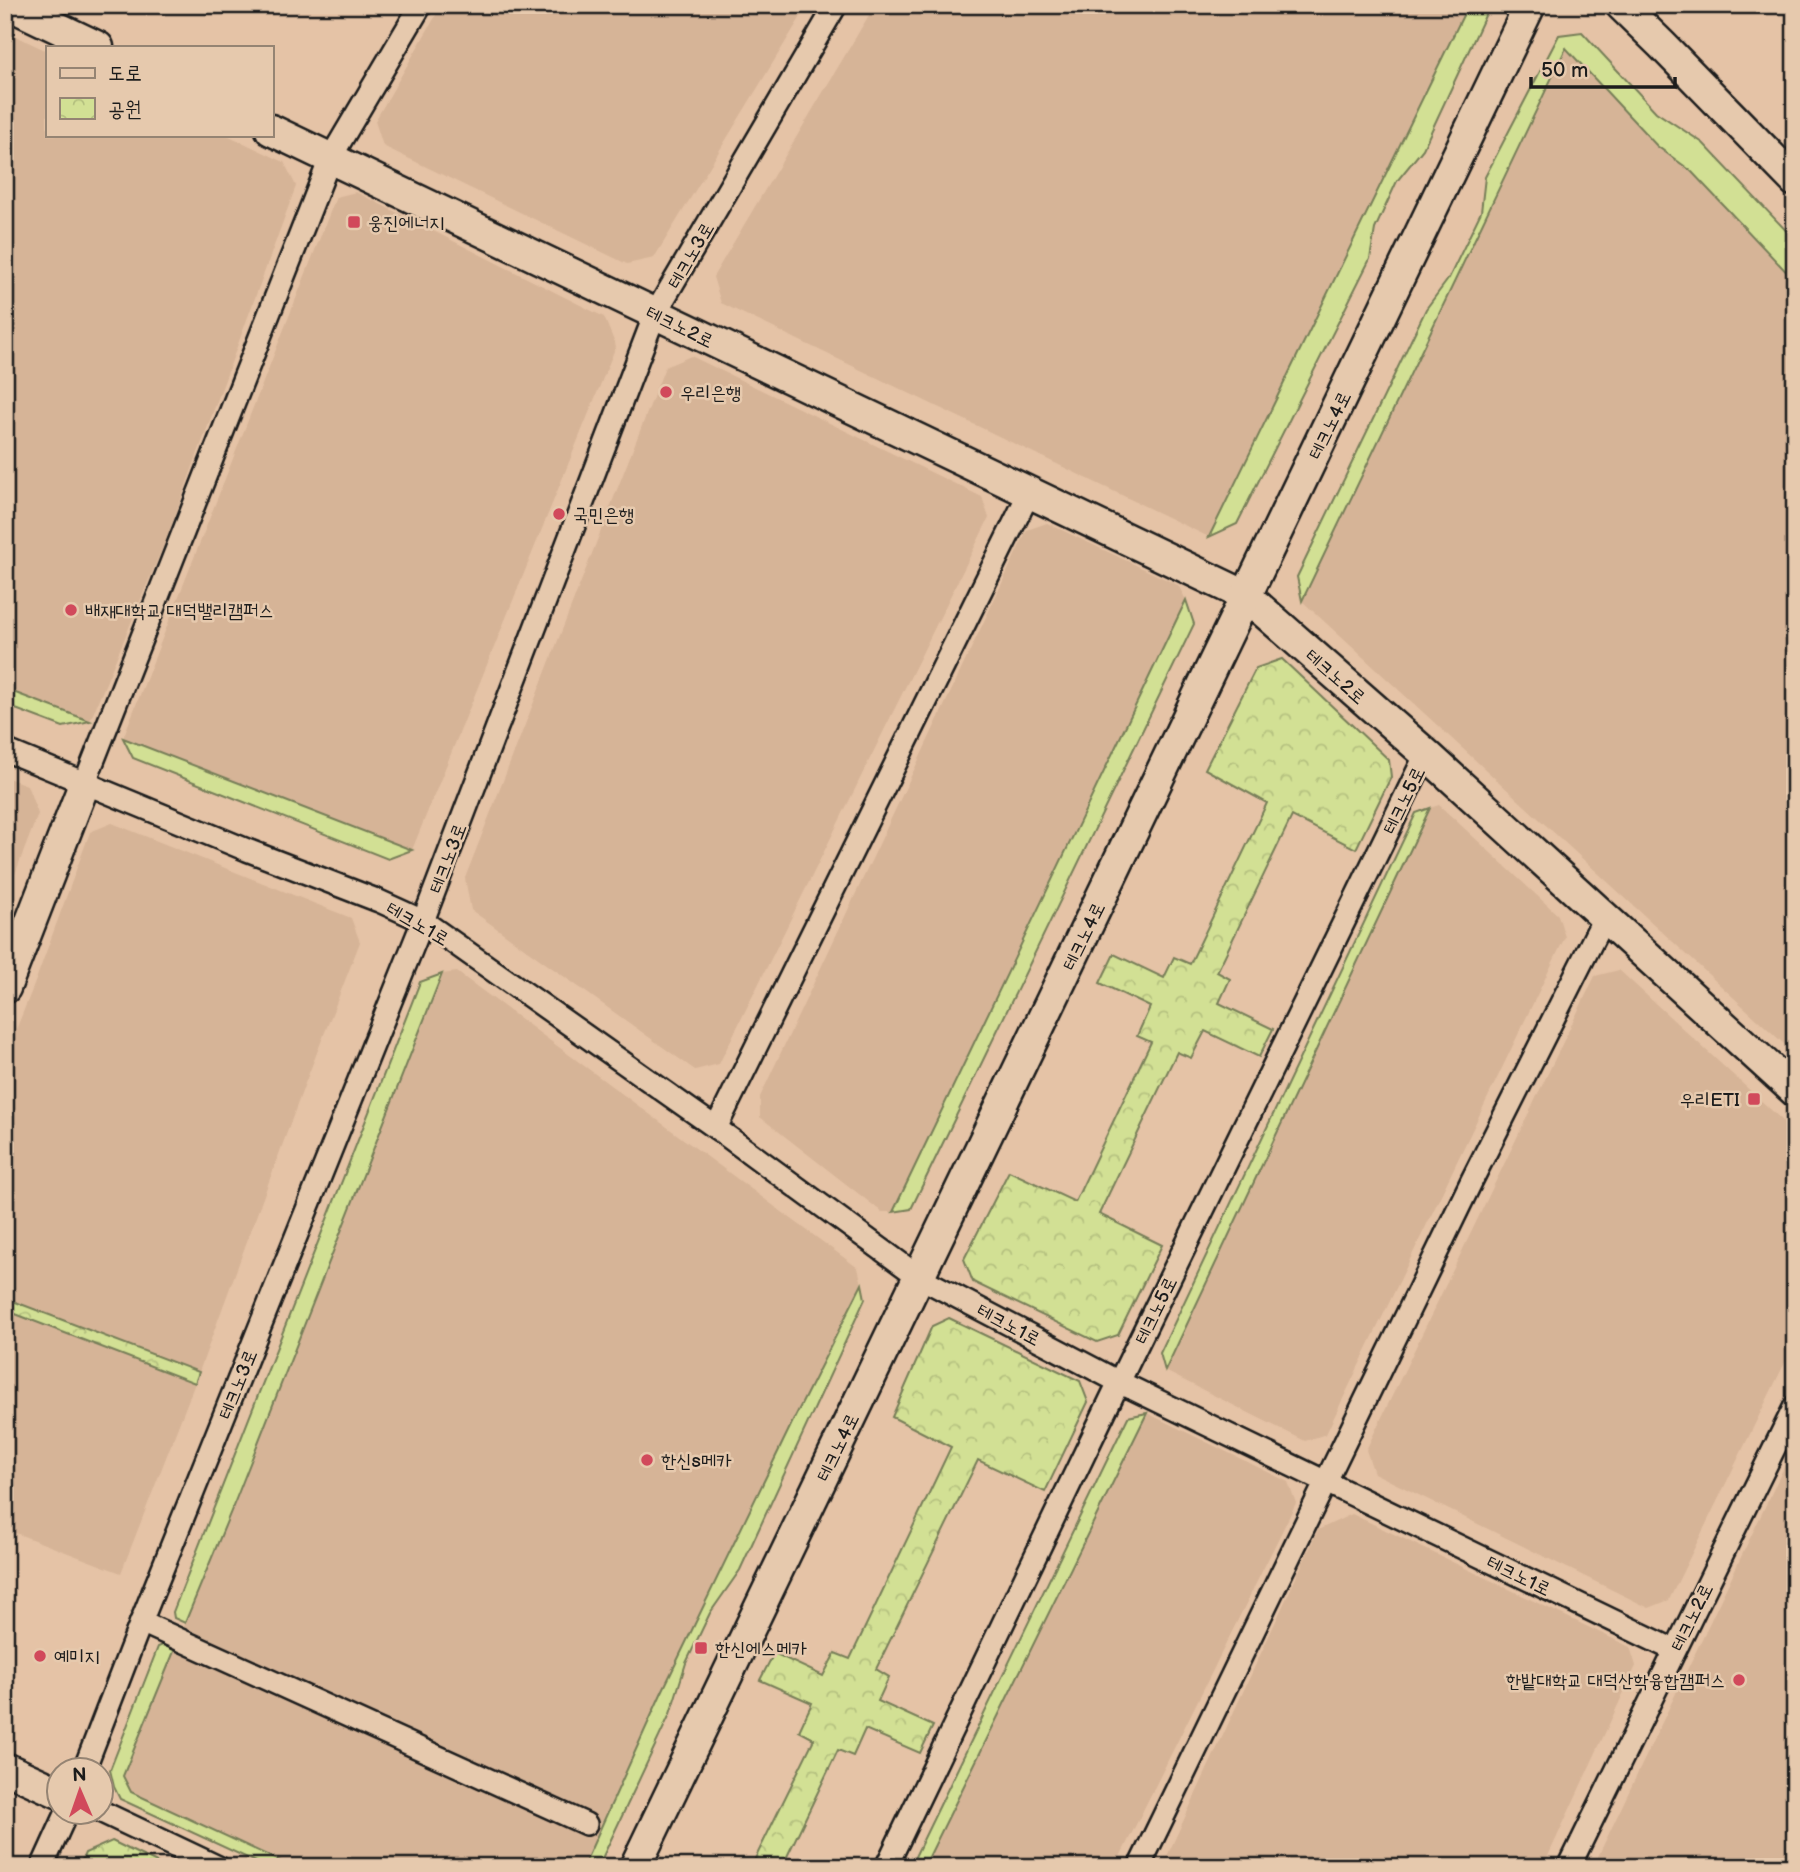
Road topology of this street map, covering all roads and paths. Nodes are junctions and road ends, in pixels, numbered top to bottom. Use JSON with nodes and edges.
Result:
{"nodes":[{"id":1,"x":10,"y":5,"type":"edge"},
{"id":2,"x":421,"y":5,"type":"edge"},
{"id":3,"x":836,"y":5,"type":"edge"},
{"id":4,"x":1531,"y":5,"type":"edge"},
{"id":5,"x":1621,"y":5,"type":"edge"},
{"id":6,"x":95,"y":46,"type":"edge"},
{"id":7,"x":273,"y":131,"type":"edge"},
{"id":8,"x":330,"y":159,"type":"junction"},
{"id":9,"x":1795,"y":181,"type":"edge"},
{"id":10,"x":655,"y":314,"type":"junction"},
{"id":11,"x":1029,"y":493,"type":"junction"},
{"id":12,"x":1246,"y":596,"type":"junction"},
{"id":13,"x":5,"y":750,"type":"edge"},
{"id":14,"x":1426,"y":754,"type":"junction"},
{"id":15,"x":85,"y":782,"type":"junction"},
{"id":16,"x":1605,"y":916,"type":"junction"},
{"id":17,"x":423,"y":922,"type":"junction"},
{"id":18,"x":5,"y":988,"type":"edge"},
{"id":19,"x":1795,"y":1091,"type":"edge"},
{"id":20,"x":716,"y":1128,"type":"junction"},
{"id":21,"x":919,"y":1277,"type":"junction"},
{"id":22,"x":1119,"y":1382,"type":"junction"},
{"id":23,"x":1795,"y":1406,"type":"edge"},
{"id":24,"x":1326,"y":1482,"type":"junction"},
{"id":25,"x":141,"y":1622,"type":"junction"},
{"id":26,"x":1675,"y":1650,"type":"junction"},
{"id":27,"x":89,"y":1756,"type":"edge"},
{"id":28,"x":5,"y":1768,"type":"edge"},
{"id":29,"x":46,"y":1787,"type":"edge"},
{"id":30,"x":116,"y":1819,"type":"edge"},
{"id":31,"x":586,"y":1824,"type":"dead end"},
{"id":32,"x":61,"y":1826,"type":"edge"},
{"id":33,"x":42,"y":1867,"type":"edge"},
{"id":34,"x":218,"y":1867,"type":"edge"},
{"id":35,"x":635,"y":1867,"type":"edge"},
{"id":36,"x":887,"y":1867,"type":"edge"},
{"id":37,"x":1139,"y":1867,"type":"edge"},
{"id":38,"x":1569,"y":1867,"type":"edge"}],
"edges":[{"from":1,"to":6,"type":"main road"},
{"from":2,"to":8,"type":"street"},
{"from":3,"to":10,"type":"street","name":"테크노3로"},
{"from":4,"to":12,"type":"main road","name":"테크노4로"},
{"from":5,"to":9,"type":"main road"},
{"from":7,"to":8,"type":"main road","name":"테크노2로"},
{"from":8,"to":10,"type":"main road","name":"테크노2로"},
{"from":8,"to":15,"type":"street"},
{"from":10,"to":11,"type":"main road","name":"테크노2로"},
{"from":10,"to":17,"type":"street","name":"테크노3로"},
{"from":11,"to":12,"type":"main road","name":"테크노2로"},
{"from":11,"to":20,"type":"street"},
{"from":12,"to":14,"type":"main road","name":"테크노2로"},
{"from":12,"to":21,"type":"main road","name":"테크노4로"},
{"from":13,"to":15,"type":"street","name":"테크노1로"},
{"from":14,"to":16,"type":"main road","name":"테크노2로"},
{"from":14,"to":22,"type":"street","name":"테크노5로"},
{"from":15,"to":17,"type":"street","name":"테크노1로"},
{"from":15,"to":18,"type":"main road"},
{"from":16,"to":19,"type":"main road","name":"테크노2로"},
{"from":16,"to":24,"type":"street"},
{"from":17,"to":20,"type":"street","name":"테크노1로"},
{"from":17,"to":25,"type":"street","name":"테크노3로"},
{"from":20,"to":21,"type":"street","name":"테크노1로"},
{"from":21,"to":22,"type":"street","name":"테크노1로"},
{"from":21,"to":35,"type":"main road","name":"테크노4로"},
{"from":22,"to":24,"type":"street","name":"테크노1로"},
{"from":22,"to":36,"type":"street","name":"테크노5로"},
{"from":23,"to":26,"type":"street","name":"테크노2로"},
{"from":24,"to":26,"type":"street","name":"테크노1로"},
{"from":24,"to":37,"type":"street"},
{"from":25,"to":27,"type":"street","name":"테크노3로"},
{"from":25,"to":31,"type":"street"},
{"from":26,"to":38,"type":"street","name":"테크노2로"},
{"from":28,"to":29,"type":"main road"},
{"from":30,"to":34,"type":"street"},
{"from":32,"to":33,"type":"street"}]}
